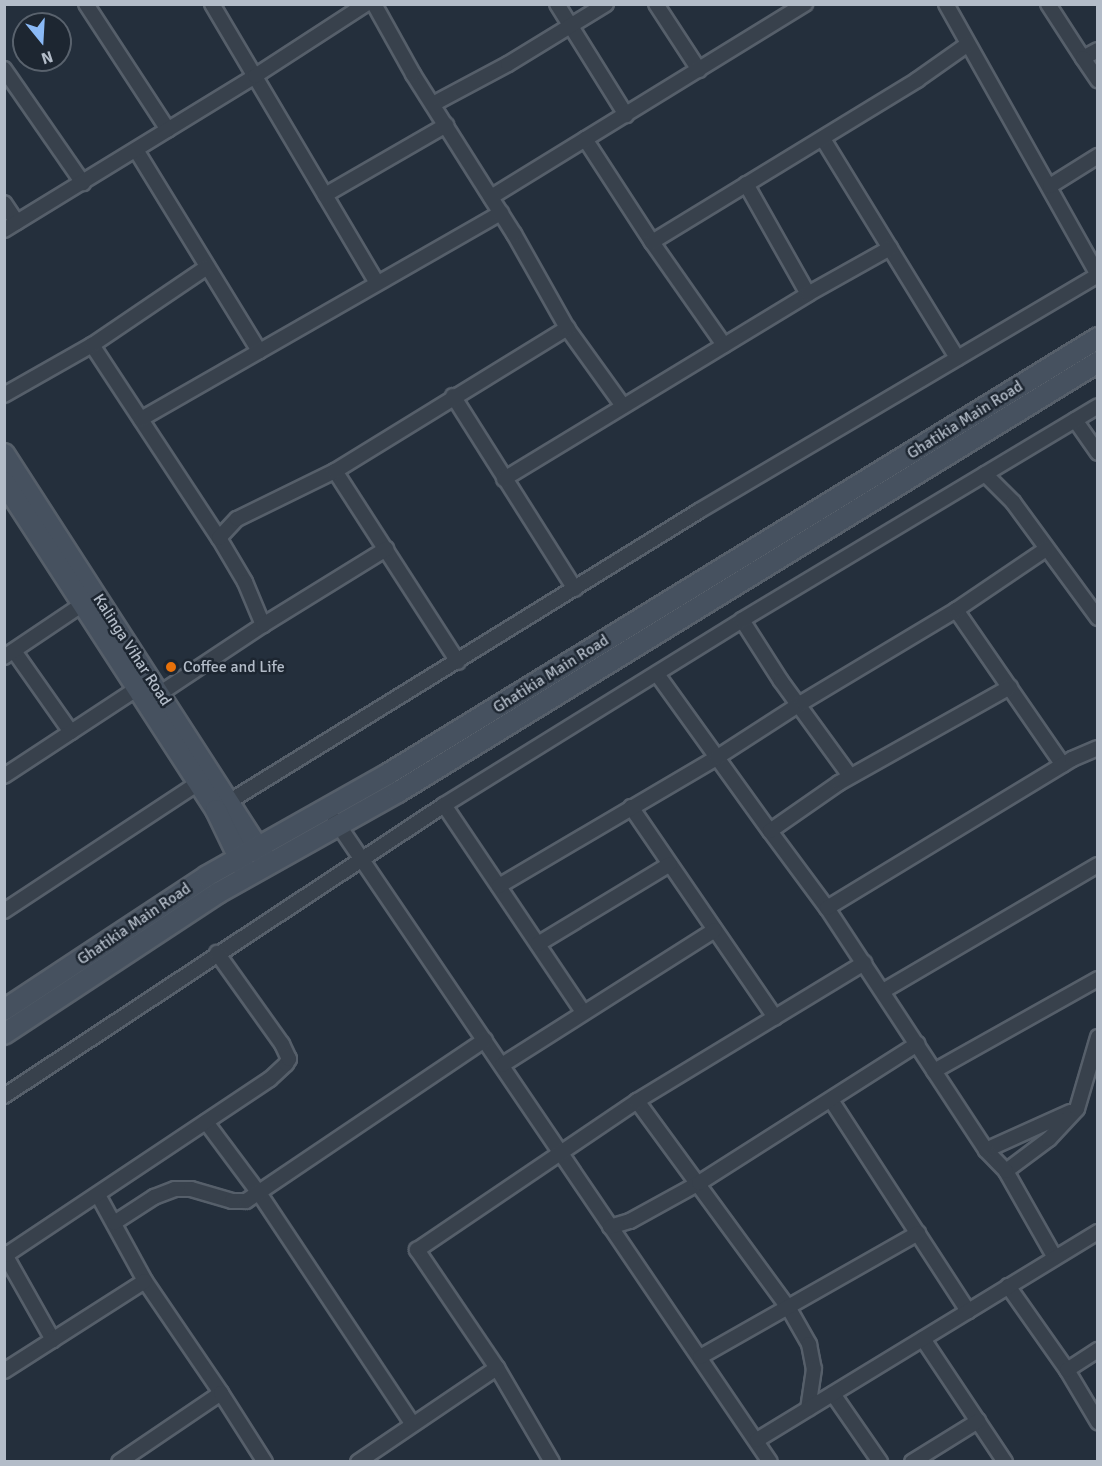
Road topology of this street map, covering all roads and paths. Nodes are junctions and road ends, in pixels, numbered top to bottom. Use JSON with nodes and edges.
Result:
{"nodes":[{"id":1,"x":86,"y":4,"type":"edge"},
{"id":2,"x":212,"y":4,"type":"edge"},
{"id":3,"x":366,"y":4,"type":"edge"},
{"id":4,"x":374,"y":4,"type":"edge"},
{"id":5,"x":557,"y":4,"type":"edge"},
{"id":6,"x":606,"y":4,"type":"edge"},
{"id":7,"x":656,"y":4,"type":"edge"},
{"id":8,"x":805,"y":4,"type":"edge"},
{"id":9,"x":946,"y":4,"type":"edge"},
{"id":10,"x":1048,"y":4,"type":"edge"},
{"id":11,"x":787,"y":10,"type":"edge"},
{"id":12,"x":571,"y":26,"type":"junction"},
{"id":13,"x":968,"y":44,"type":"junction"},
{"id":14,"x":1098,"y":50,"type":"edge"},
{"id":15,"x":1083,"y":58,"type":"junction"},
{"id":16,"x":4,"y":69,"type":"edge"},
{"id":17,"x":699,"y":70,"type":"junction"},
{"id":18,"x":255,"y":76,"type":"junction"},
{"id":19,"x":1098,"y":80,"type":"edge"},
{"id":20,"x":433,"y":104,"type":"junction"},
{"id":21,"x":626,"y":115,"type":"junction"},
{"id":22,"x":446,"y":125,"type":"junction"},
{"id":23,"x":168,"y":130,"type":"junction"},
{"id":24,"x":823,"y":139,"type":"junction"},
{"id":25,"x":585,"y":140,"type":"junction"},
{"id":26,"x":136,"y":150,"type":"junction"},
{"id":27,"x":1098,"y":156,"type":"edge"},
{"id":28,"x":82,"y":183,"type":"junction"},
{"id":29,"x":746,"y":184,"type":"junction"},
{"id":30,"x":1050,"y":186,"type":"junction"},
{"id":31,"x":325,"y":195,"type":"junction"},
{"id":32,"x":491,"y":197,"type":"junction"},
{"id":33,"x":4,"y":203,"type":"edge"},
{"id":34,"x":501,"y":213,"type":"junction"},
{"id":35,"x":17,"y":222,"type":"junction"},
{"id":36,"x":4,"y":230,"type":"edge"},
{"id":37,"x":652,"y":242,"type":"junction"},
{"id":38,"x":890,"y":248,"type":"junction"},
{"id":39,"x":207,"y":267,"type":"junction"},
{"id":40,"x":1098,"y":275,"type":"edge"},
{"id":41,"x":377,"y":283,"type":"junction"},
{"id":42,"x":808,"y":294,"type":"junction"},
{"id":43,"x":567,"y":328,"type":"junction"},
{"id":44,"x":1098,"y":338,"type":"edge"},
{"id":45,"x":92,"y":345,"type":"junction"},
{"id":46,"x":724,"y":345,"type":"junction"},
{"id":47,"x":259,"y":351,"type":"junction"},
{"id":48,"x":957,"y":358,"type":"junction"},
{"id":49,"x":1098,"y":362,"type":"edge"},
{"id":50,"x":4,"y":395,"type":"edge"},
{"id":51,"x":453,"y":396,"type":"junction"},
{"id":52,"x":622,"y":406,"type":"junction"},
{"id":53,"x":1098,"y":406,"type":"edge"},
{"id":54,"x":141,"y":419,"type":"junction"},
{"id":55,"x":1075,"y":420,"type":"junction"},
{"id":56,"x":1098,"y":453,"type":"edge"},
{"id":57,"x":4,"y":454,"type":"edge"},
{"id":58,"x":335,"y":471,"type":"junction"},
{"id":59,"x":985,"y":474,"type":"junction"},
{"id":60,"x":504,"y":479,"type":"junction"},
{"id":61,"x":4,"y":482,"type":"edge"},
{"id":62,"x":219,"y":538,"type":"junction"},
{"id":63,"x":386,"y":549,"type":"junction"},
{"id":64,"x":1046,"y":549,"type":"junction"},
{"id":65,"x":575,"y":589,"type":"junction"},
{"id":66,"x":83,"y":604,"type":"junction"},
{"id":67,"x":956,"y":610,"type":"junction"},
{"id":68,"x":1098,"y":618,"type":"edge"},
{"id":69,"x":742,"y":620,"type":"junction"},
{"id":70,"x":263,"y":625,"type":"junction"},
{"id":71,"x":9,"y":654,"type":"edge"},
{"id":72,"x":458,"y":662,"type":"junction"},
{"id":73,"x":657,"y":674,"type":"junction"},
{"id":74,"x":1010,"y":687,"type":"junction"},
{"id":75,"x":138,"y":688,"type":"junction"},
{"id":76,"x":159,"y":694,"type":"junction"},
{"id":77,"x":800,"y":704,"type":"junction"},
{"id":78,"x":70,"y":732,"type":"junction"},
{"id":79,"x":1098,"y":748,"type":"edge"},
{"id":80,"x":716,"y":758,"type":"junction"},
{"id":81,"x":1064,"y":765,"type":"junction"},
{"id":82,"x":4,"y":776,"type":"edge"},
{"id":83,"x":850,"y":776,"type":"junction"},
{"id":84,"x":198,"y":783,"type":"junction"},
{"id":85,"x":444,"y":805,"type":"junction"},
{"id":86,"x":223,"y":806,"type":"junction"},
{"id":87,"x":631,"y":807,"type":"junction"},
{"id":88,"x":327,"y":808,"type":"junction"},
{"id":89,"x":339,"y":825,"type":"junction"},
{"id":90,"x":770,"y":831,"type":"junction"},
{"id":91,"x":258,"y":847,"type":"junction"},
{"id":92,"x":360,"y":858,"type":"junction"},
{"id":93,"x":238,"y":859,"type":"junction"},
{"id":94,"x":268,"y":864,"type":"junction"},
{"id":95,"x":670,"y":864,"type":"junction"},
{"id":96,"x":1098,"y":865,"type":"edge"},
{"id":97,"x":248,"y":876,"type":"junction"},
{"id":98,"x":499,"y":886,"type":"junction"},
{"id":99,"x":827,"y":908,"type":"junction"},
{"id":100,"x":4,"y":911,"type":"edge"},
{"id":101,"x":715,"y":930,"type":"junction"},
{"id":102,"x":538,"y":944,"type":"junction"},
{"id":103,"x":217,"y":954,"type":"junction"},
{"id":104,"x":864,"y":963,"type":"junction"},
{"id":105,"x":1098,"y":979,"type":"edge"},
{"id":106,"x":883,"y":992,"type":"junction"},
{"id":107,"x":4,"y":1010,"type":"edge"},
{"id":108,"x":583,"y":1012,"type":"junction"},
{"id":109,"x":775,"y":1017,"type":"junction"},
{"id":110,"x":4,"y":1034,"type":"edge"},
{"id":111,"x":1098,"y":1037,"type":"edge"},
{"id":112,"x":485,"y":1040,"type":"junction"},
{"id":113,"x":917,"y":1044,"type":"junction"},
{"id":114,"x":502,"y":1065,"type":"junction"},
{"id":115,"x":934,"y":1071,"type":"junction"},
{"id":116,"x":4,"y":1096,"type":"edge"},
{"id":117,"x":831,"y":1100,"type":"junction"},
{"id":118,"x":637,"y":1101,"type":"junction"},
{"id":119,"x":1077,"y":1109,"type":"junction"},
{"id":120,"x":206,"y":1122,"type":"junction"},
{"id":121,"x":986,"y":1150,"type":"junction"},
{"id":122,"x":558,"y":1152,"type":"junction"},
{"id":123,"x":1006,"y":1172,"type":"junction"},
{"id":124,"x":699,"y":1183,"type":"junction"},
{"id":125,"x":259,"y":1193,"type":"junction"},
{"id":126,"x":98,"y":1195,"type":"junction"},
{"id":127,"x":114,"y":1223,"type":"junction"},
{"id":128,"x":610,"y":1227,"type":"junction"},
{"id":129,"x":1098,"y":1232,"type":"edge"},
{"id":130,"x":918,"y":1233,"type":"junction"},
{"id":131,"x":5,"y":1254,"type":"edge"},
{"id":132,"x":1054,"y":1256,"type":"junction"},
{"id":133,"x":145,"y":1281,"type":"junction"},
{"id":134,"x":1008,"y":1286,"type":"junction"},
{"id":135,"x":788,"y":1307,"type":"junction"},
{"id":136,"x":968,"y":1311,"type":"junction"},
{"id":137,"x":923,"y":1339,"type":"junction"},
{"id":138,"x":53,"y":1340,"type":"junction"},
{"id":139,"x":1098,"y":1350,"type":"edge"},
{"id":140,"x":700,"y":1357,"type":"junction"},
{"id":141,"x":498,"y":1368,"type":"junction"},
{"id":142,"x":1067,"y":1370,"type":"junction"},
{"id":143,"x":4,"y":1371,"type":"edge"},
{"id":144,"x":221,"y":1393,"type":"junction"},
{"id":145,"x":833,"y":1394,"type":"junction"},
{"id":146,"x":808,"y":1409,"type":"junction"},
{"id":147,"x":978,"y":1421,"type":"junction"},
{"id":148,"x":1098,"y":1422,"type":"edge"},
{"id":149,"x":412,"y":1423,"type":"junction"},
{"id":150,"x":757,"y":1440,"type":"junction"},
{"id":151,"x":127,"y":1459,"type":"edge"},
{"id":152,"x":265,"y":1461,"type":"edge"},
{"id":153,"x":358,"y":1461,"type":"edge"},
{"id":154,"x":552,"y":1461,"type":"edge"},
{"id":155,"x":770,"y":1461,"type":"edge"},
{"id":156,"x":880,"y":1461,"type":"edge"},
{"id":157,"x":912,"y":1461,"type":"edge"},
{"id":158,"x":1005,"y":1461,"type":"edge"}],
"edges":[{"from":1,"to":23,"type":"street"},
{"from":2,"to":18,"type":"street"},
{"from":3,"to":18,"type":"street"},
{"from":4,"to":20,"type":"street"},
{"from":5,"to":12,"type":"street"},
{"from":6,"to":12,"type":"street"},
{"from":7,"to":17,"type":"street"},
{"from":8,"to":11,"type":"street"},
{"from":9,"to":13,"type":"street"},
{"from":10,"to":15,"type":"street"},
{"from":11,"to":17,"type":"street"},
{"from":12,"to":20,"type":"street"},
{"from":12,"to":21,"type":"street"},
{"from":13,"to":24,"type":"street"},
{"from":13,"to":30,"type":"street"},
{"from":14,"to":15,"type":"street"},
{"from":15,"to":19,"type":"street"},
{"from":16,"to":28,"type":"street"},
{"from":17,"to":21,"type":"street"},
{"from":18,"to":23,"type":"street"},
{"from":18,"to":31,"type":"street"},
{"from":20,"to":22,"type":"street"},
{"from":21,"to":25,"type":"street"},
{"from":22,"to":31,"type":"street"},
{"from":22,"to":32,"type":"street"},
{"from":23,"to":26,"type":"street"},
{"from":24,"to":29,"type":"street"},
{"from":24,"to":38,"type":"street"},
{"from":25,"to":32,"type":"street"},
{"from":25,"to":37,"type":"street"},
{"from":26,"to":28,"type":"street"},
{"from":26,"to":39,"type":"street"},
{"from":27,"to":30,"type":"street"},
{"from":28,"to":35,"type":"street"},
{"from":29,"to":37,"type":"street"},
{"from":29,"to":42,"type":"street"},
{"from":30,"to":40,"type":"street"},
{"from":31,"to":41,"type":"street"},
{"from":32,"to":34,"type":"street"},
{"from":33,"to":35,"type":"street"},
{"from":34,"to":41,"type":"street"},
{"from":34,"to":43,"type":"street"},
{"from":35,"to":36,"type":"street"},
{"from":37,"to":46,"type":"street"},
{"from":38,"to":42,"type":"street"},
{"from":38,"to":48,"type":"street"},
{"from":39,"to":45,"type":"street"},
{"from":39,"to":47,"type":"street"},
{"from":40,"to":48,"type":"street"},
{"from":41,"to":47,"type":"street"},
{"from":42,"to":46,"type":"street"},
{"from":43,"to":51,"type":"street"},
{"from":43,"to":52,"type":"street"},
{"from":44,"to":88,"type":"street","name":"Ghatikia Main Road"},
{"from":45,"to":50,"type":"street"},
{"from":45,"to":54,"type":"street"},
{"from":46,"to":52,"type":"street"},
{"from":47,"to":54,"type":"street"},
{"from":48,"to":65,"type":"street"},
{"from":49,"to":89,"type":"street","name":"Ghatikia Main Road"},
{"from":51,"to":58,"type":"street"},
{"from":51,"to":60,"type":"street"},
{"from":52,"to":60,"type":"street"},
{"from":53,"to":55,"type":"street"},
{"from":54,"to":62,"type":"street"},
{"from":55,"to":56,"type":"street"},
{"from":55,"to":59,"type":"street"},
{"from":57,"to":76,"type":"street","name":"Kalinga Vihar Road"},
{"from":58,"to":62,"type":"street"},
{"from":58,"to":63,"type":"street"},
{"from":59,"to":64,"type":"street"},
{"from":59,"to":69,"type":"street"},
{"from":60,"to":65,"type":"street"},
{"from":61,"to":66,"type":"street","name":"Kalinga Vihar Road"},
{"from":62,"to":70,"type":"street"},
{"from":63,"to":70,"type":"street"},
{"from":63,"to":72,"type":"street"},
{"from":64,"to":67,"type":"street"},
{"from":64,"to":68,"type":"street"},
{"from":65,"to":72,"type":"street"},
{"from":66,"to":71,"type":"street"},
{"from":66,"to":75,"type":"street","name":"Kalinga Vihar Road"},
{"from":67,"to":74,"type":"street"},
{"from":67,"to":77,"type":"street"},
{"from":69,"to":73,"type":"street"},
{"from":69,"to":77,"type":"street"},
{"from":70,"to":76,"type":"street"},
{"from":71,"to":78,"type":"street"},
{"from":72,"to":86,"type":"street"},
{"from":73,"to":80,"type":"street"},
{"from":73,"to":85,"type":"street"},
{"from":74,"to":81,"type":"street"},
{"from":74,"to":83,"type":"street"},
{"from":75,"to":78,"type":"street"},
{"from":75,"to":84,"type":"street","name":"Kalinga Vihar Road"},
{"from":76,"to":86,"type":"street","name":"Kalinga Vihar Road"},
{"from":77,"to":80,"type":"street"},
{"from":77,"to":83,"type":"street"},
{"from":78,"to":82,"type":"street"},
{"from":79,"to":81,"type":"street"},
{"from":80,"to":87,"type":"street"},
{"from":80,"to":90,"type":"street"},
{"from":81,"to":99,"type":"street"},
{"from":83,"to":90,"type":"street"},
{"from":84,"to":86,"type":"street","name":"Kalinga Vihar Road"},
{"from":84,"to":100,"type":"street"},
{"from":85,"to":92,"type":"street"},
{"from":85,"to":98,"type":"street"},
{"from":86,"to":91,"type":"street","name":"Kalinga Vihar Road"},
{"from":86,"to":93,"type":"street","name":"Kalinga Vihar Road"},
{"from":87,"to":95,"type":"street"},
{"from":87,"to":98,"type":"street"},
{"from":88,"to":89,"type":"street"},
{"from":88,"to":91,"type":"street","name":"Ghatikia Main Road"},
{"from":89,"to":92,"type":"street"},
{"from":89,"to":94,"type":"street","name":"Ghatikia Main Road"},
{"from":90,"to":99,"type":"street"},
{"from":91,"to":93,"type":"street","name":"Ghatikia Main Road"},
{"from":91,"to":94,"type":"street","name":"Kalinga Vihar Road"},
{"from":92,"to":103,"type":"street"},
{"from":92,"to":112,"type":"street"},
{"from":93,"to":97,"type":"street","name":"Kalinga Vihar Road"},
{"from":93,"to":107,"type":"street","name":"Ghatikia Main Road"},
{"from":94,"to":97,"type":"street","name":"Ghatikia Main Road"},
{"from":95,"to":101,"type":"street"},
{"from":95,"to":102,"type":"street"},
{"from":96,"to":106,"type":"street"},
{"from":97,"to":110,"type":"street","name":"Ghatikia Main Road"},
{"from":98,"to":102,"type":"street"},
{"from":99,"to":104,"type":"street"},
{"from":101,"to":108,"type":"street"},
{"from":101,"to":109,"type":"street"},
{"from":102,"to":108,"type":"street"},
{"from":103,"to":116,"type":"street"},
{"from":103,"to":120,"type":"street"},
{"from":104,"to":106,"type":"street"},
{"from":104,"to":109,"type":"street"},
{"from":105,"to":115,"type":"street"},
{"from":106,"to":113,"type":"street"},
{"from":108,"to":114,"type":"street"},
{"from":109,"to":118,"type":"street"},
{"from":111,"to":119,"type":"street"},
{"from":112,"to":114,"type":"street"},
{"from":112,"to":125,"type":"street"},
{"from":113,"to":115,"type":"street"},
{"from":113,"to":117,"type":"street"},
{"from":114,"to":122,"type":"street"},
{"from":115,"to":121,"type":"street"},
{"from":117,"to":124,"type":"street"},
{"from":117,"to":130,"type":"street"},
{"from":118,"to":122,"type":"street"},
{"from":118,"to":124,"type":"street"},
{"from":119,"to":121,"type":"street"},
{"from":119,"to":123,"type":"street"},
{"from":120,"to":125,"type":"street"},
{"from":120,"to":126,"type":"street"},
{"from":121,"to":123,"type":"street"},
{"from":122,"to":128,"type":"street"},
{"from":122,"to":141,"type":"street"},
{"from":123,"to":132,"type":"street"},
{"from":124,"to":128,"type":"street"},
{"from":124,"to":135,"type":"street"},
{"from":125,"to":127,"type":"street"},
{"from":125,"to":149,"type":"street"},
{"from":126,"to":127,"type":"street"},
{"from":126,"to":131,"type":"street"},
{"from":127,"to":133,"type":"street"},
{"from":128,"to":140,"type":"street"},
{"from":129,"to":132,"type":"street"},
{"from":130,"to":135,"type":"street"},
{"from":130,"to":136,"type":"street"},
{"from":131,"to":138,"type":"street"},
{"from":132,"to":134,"type":"street"},
{"from":133,"to":138,"type":"street"},
{"from":133,"to":144,"type":"street"},
{"from":134,"to":136,"type":"street"},
{"from":134,"to":142,"type":"street"},
{"from":135,"to":140,"type":"street"},
{"from":135,"to":146,"type":"street"},
{"from":136,"to":137,"type":"street"},
{"from":137,"to":145,"type":"street"},
{"from":137,"to":147,"type":"street"},
{"from":138,"to":143,"type":"street"},
{"from":139,"to":142,"type":"street"},
{"from":140,"to":150,"type":"street"},
{"from":141,"to":149,"type":"street"},
{"from":141,"to":154,"type":"street"},
{"from":142,"to":148,"type":"street"},
{"from":144,"to":151,"type":"street"},
{"from":144,"to":152,"type":"street"},
{"from":145,"to":146,"type":"street"},
{"from":145,"to":156,"type":"street"},
{"from":146,"to":150,"type":"street"},
{"from":147,"to":157,"type":"street"},
{"from":147,"to":158,"type":"street"},
{"from":149,"to":153,"type":"street"},
{"from":150,"to":155,"type":"street"}]}
